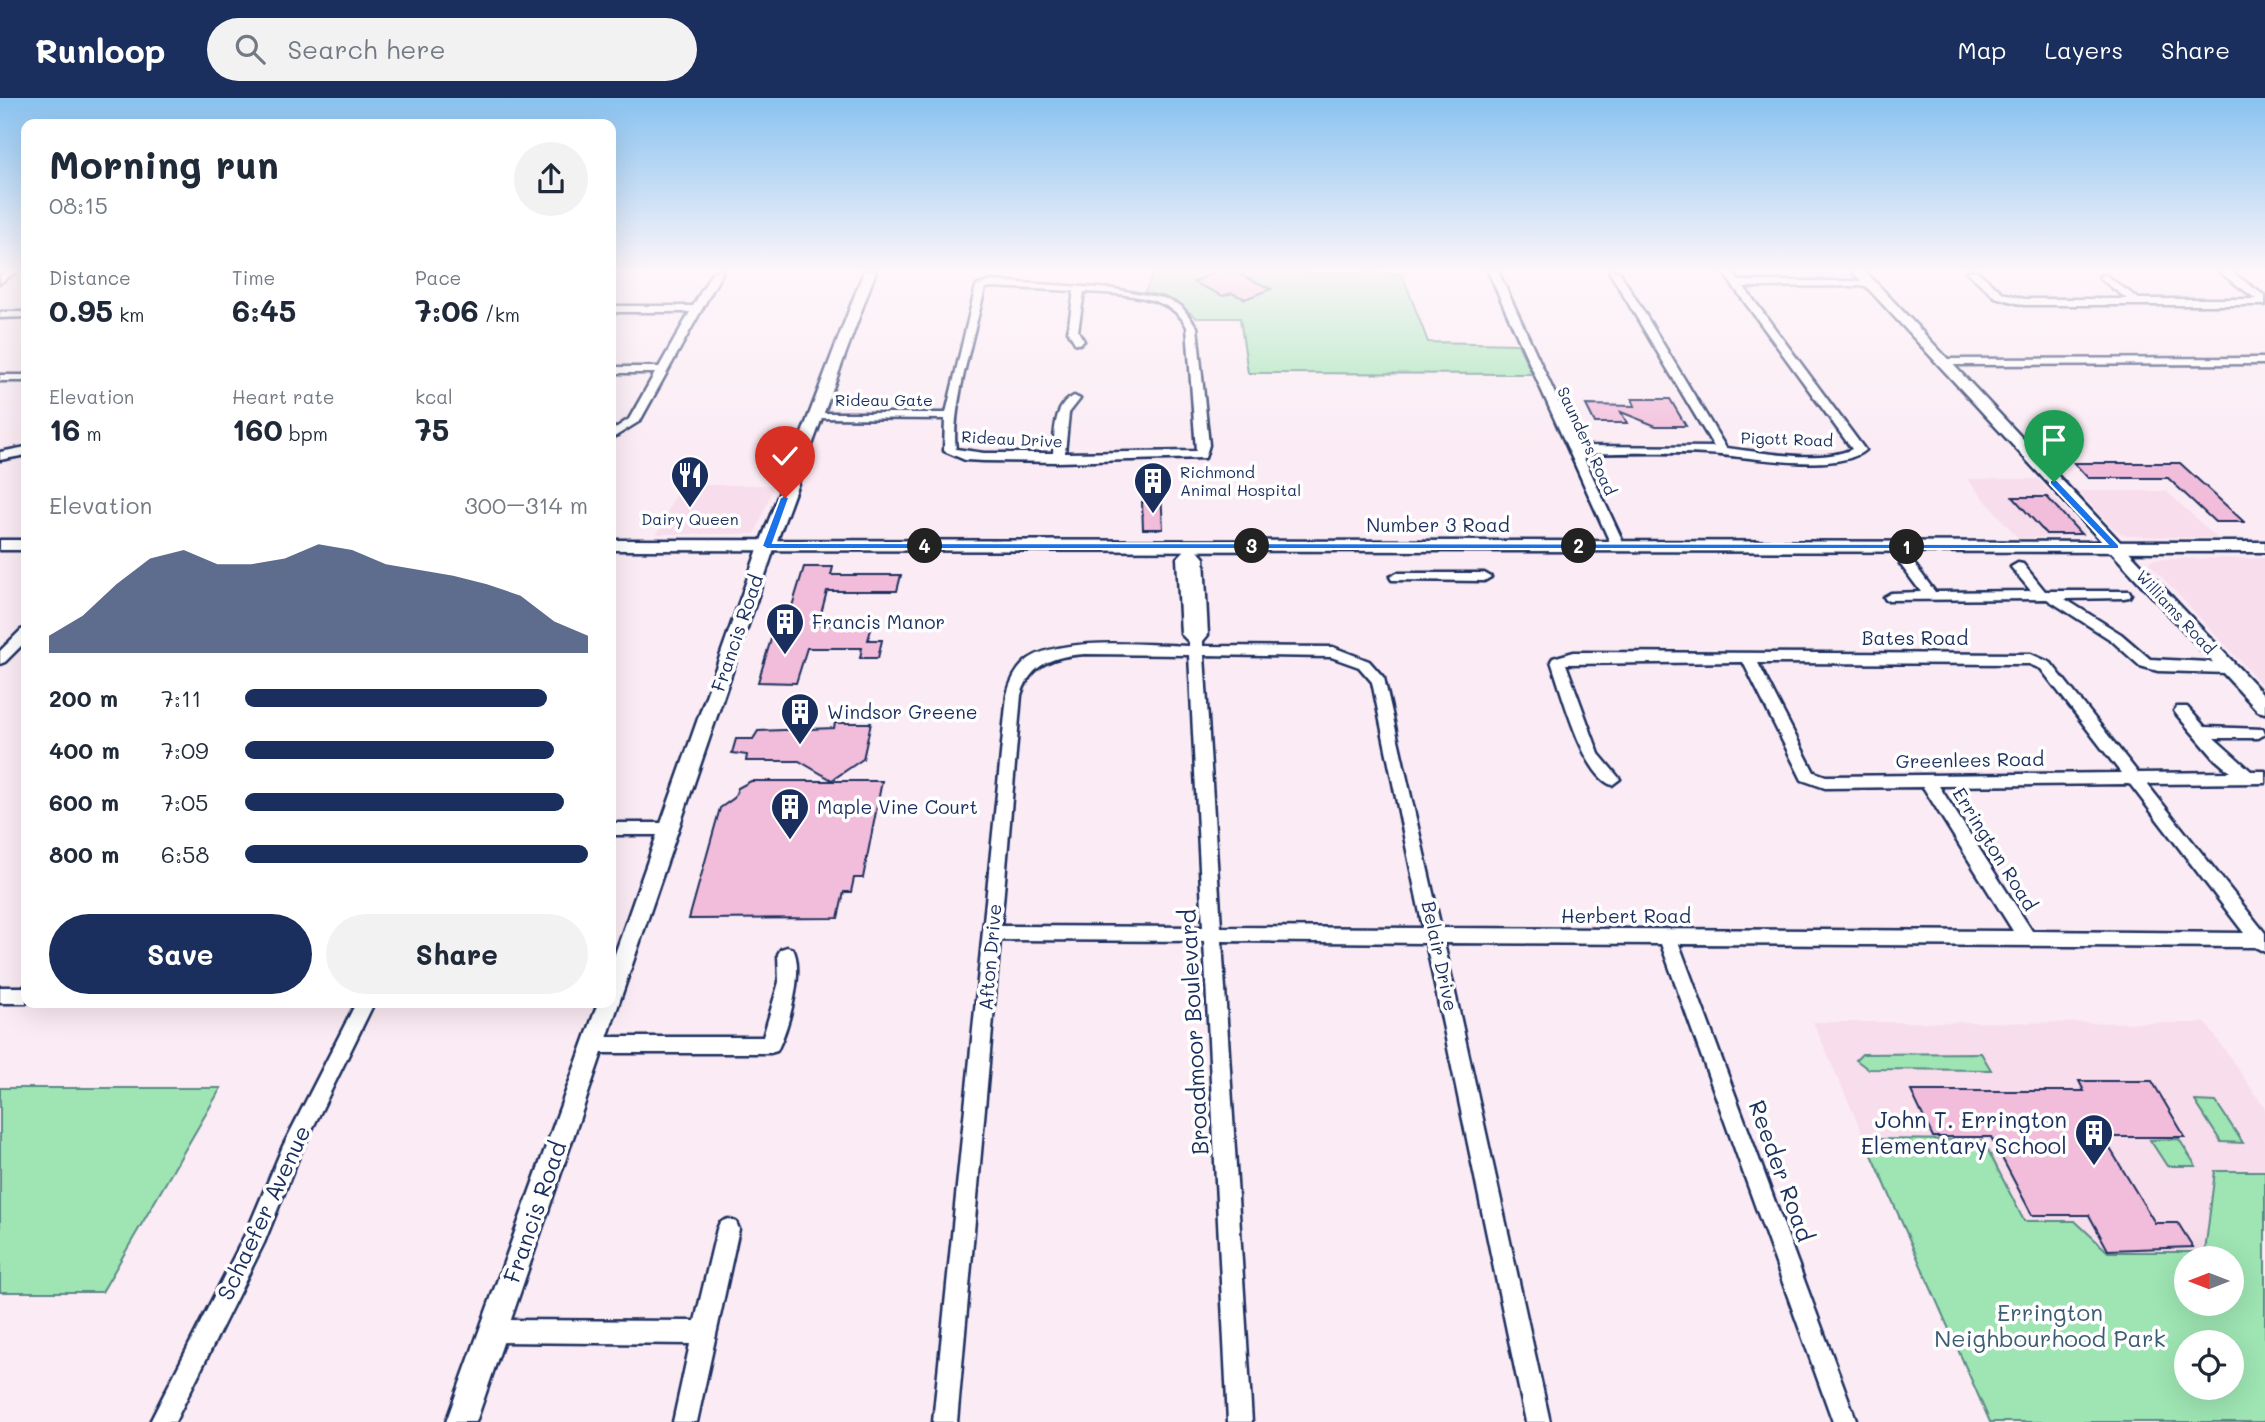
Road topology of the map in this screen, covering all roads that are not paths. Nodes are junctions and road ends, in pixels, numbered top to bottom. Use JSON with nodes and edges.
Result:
{"nodes":[{"id":1,"x":684,"y":333,"type":"edge"},
{"id":2,"x":847,"y":333,"type":"edge"},
{"id":3,"x":970,"y":333,"type":"edge"},
{"id":4,"x":1074,"y":333,"type":"edge"},
{"id":5,"x":1193,"y":333,"type":"edge"},
{"id":6,"x":1521,"y":333,"type":"edge"},
{"id":7,"x":1652,"y":333,"type":"edge"},
{"id":8,"x":1772,"y":333,"type":"edge"},
{"id":9,"x":1916,"y":333,"type":"edge"},
{"id":10,"x":1079,"y":341,"type":"dead end"},
{"id":11,"x":2265,"y":361,"type":"edge"},
{"id":12,"x":1943,"y":362,"type":"junction"},
{"id":13,"x":616,"y":370,"type":"edge"},
{"id":14,"x":663,"y":370,"type":"junction"},
{"id":15,"x":0,"y":378,"type":"edge"},
{"id":16,"x":21,"y":378,"type":"edge"},
{"id":17,"x":1074,"y":399,"type":"dead end"},
{"id":18,"x":817,"y":416,"type":"junction"},
{"id":19,"x":951,"y":416,"type":"junction"},
{"id":20,"x":616,"y":433,"type":"edge"},
{"id":21,"x":1573,"y":450,"type":"junction"},
{"id":22,"x":1722,"y":451,"type":"junction"},
{"id":23,"x":21,"y":453,"type":"edge"},
{"id":24,"x":0,"y":456,"type":"edge"},
{"id":25,"x":1058,"y":458,"type":"junction"},
{"id":26,"x":0,"y":545,"type":"edge"},
{"id":27,"x":21,"y":545,"type":"edge"},
{"id":28,"x":616,"y":545,"type":"edge"},
{"id":29,"x":767,"y":546,"type":"junction"},
{"id":30,"x":1618,"y":546,"type":"junction"},
{"id":31,"x":2115,"y":547,"type":"junction"},
{"id":32,"x":2265,"y":547,"type":"edge"},
{"id":33,"x":1191,"y":549,"type":"junction"},
{"id":34,"x":1907,"y":564,"type":"dead end"},
{"id":35,"x":2018,"y":567,"type":"dead end"},
{"id":36,"x":1397,"y":577,"type":"dead end"},
{"id":37,"x":1484,"y":578,"type":"dead end"},
{"id":38,"x":2124,"y":594,"type":"dead end"},
{"id":39,"x":2046,"y":596,"type":"junction"},
{"id":40,"x":1891,"y":597,"type":"dead end"},
{"id":41,"x":1931,"y":597,"type":"junction"},
{"id":42,"x":21,"y":638,"type":"edge"},
{"id":43,"x":1196,"y":645,"type":"junction"},
{"id":44,"x":1748,"y":658,"type":"junction"},
{"id":45,"x":0,"y":659,"type":"edge"},
{"id":46,"x":2228,"y":668,"type":"junction"},
{"id":47,"x":2265,"y":708,"type":"edge"},
{"id":48,"x":2182,"y":711,"type":"dead end"},
{"id":49,"x":2201,"y":733,"type":"junction"},
{"id":50,"x":2258,"y":733,"type":"dead end"},
{"id":51,"x":2247,"y":777,"type":"junction"},
{"id":52,"x":2265,"y":777,"type":"edge"},
{"id":53,"x":2135,"y":778,"type":"junction"},
{"id":54,"x":1612,"y":779,"type":"dead end"},
{"id":55,"x":1928,"y":782,"type":"junction"},
{"id":56,"x":616,"y":829,"type":"edge"},
{"id":57,"x":669,"y":829,"type":"junction"},
{"id":58,"x":992,"y":933,"type":"junction"},
{"id":59,"x":1213,"y":935,"type":"junction"},
{"id":60,"x":1436,"y":936,"type":"junction"},
{"id":61,"x":1668,"y":938,"type":"junction"},
{"id":62,"x":2027,"y":939,"type":"junction"},
{"id":63,"x":2262,"y":944,"type":"edge"},
{"id":64,"x":787,"y":954,"type":"dead end"},
{"id":65,"x":616,"y":983,"type":"edge"},
{"id":66,"x":0,"y":995,"type":"edge"},
{"id":67,"x":21,"y":995,"type":"edge"},
{"id":68,"x":362,"y":1008,"type":"edge"},
{"id":69,"x":607,"y":1008,"type":"edge"},
{"id":70,"x":594,"y":1045,"type":"junction"},
{"id":71,"x":728,"y":1229,"type":"dead end"},
{"id":72,"x":493,"y":1331,"type":"junction"},
{"id":73,"x":705,"y":1333,"type":"junction"},
{"id":74,"x":162,"y":1422,"type":"edge"},
{"id":75,"x":461,"y":1422,"type":"edge"},
{"id":76,"x":685,"y":1422,"type":"edge"},
{"id":77,"x":945,"y":1422,"type":"edge"},
{"id":78,"x":1240,"y":1422,"type":"edge"},
{"id":79,"x":1538,"y":1422,"type":"edge"},
{"id":80,"x":1845,"y":1422,"type":"edge"}],
"edges":[{"from":1,"to":14,"type":"street"},
{"from":2,"to":18,"type":"street","name":"Francis Road"},
{"from":3,"to":19,"type":"street","name":"Rideau Drive"},
{"from":4,"to":10,"type":"street"},
{"from":5,"to":25,"type":"street","name":"Rideau Drive"},
{"from":6,"to":21,"type":"street","name":"Saunders Road"},
{"from":7,"to":22,"type":"street"},
{"from":8,"to":22,"type":"street","name":"Pigott Road"},
{"from":9,"to":12,"type":"street","name":"Williams Road"},
{"from":11,"to":12,"type":"street"},
{"from":12,"to":31,"type":"street","name":"Williams Road"},
{"from":13,"to":14,"type":"street"},
{"from":14,"to":20,"type":"street"},
{"from":15,"to":16,"type":"street"},
{"from":17,"to":25,"type":"street"},
{"from":18,"to":19,"type":"street","name":"Rideau Gate"},
{"from":18,"to":29,"type":"street","name":"Francis Road"},
{"from":19,"to":25,"type":"street","name":"Rideau Drive"},
{"from":21,"to":22,"type":"street","name":"Pigott Road"},
{"from":21,"to":30,"type":"street","name":"Saunders Road"},
{"from":23,"to":24,"type":"street"},
{"from":26,"to":27,"type":"main road"},
{"from":28,"to":29,"type":"main road","name":"Number 3 Road"},
{"from":29,"to":33,"type":"main road","name":"Number 3 Road"},
{"from":29,"to":57,"type":"street","name":"Francis Road"},
{"from":30,"to":31,"type":"main road","name":"Number 3 Road"},
{"from":30,"to":33,"type":"main road","name":"Number 3 Road"},
{"from":31,"to":32,"type":"main road","name":"Number 3 Road"},
{"from":31,"to":46,"type":"street","name":"Williams Road"},
{"from":33,"to":43,"type":"street","name":"Broadmoor Boulevard"},
{"from":34,"to":41,"type":"street"},
{"from":35,"to":39,"type":"street"},
{"from":36,"to":37,"type":"street"},
{"from":38,"to":39,"type":"street"},
{"from":39,"to":41,"type":"street"},
{"from":39,"to":46,"type":"street"},
{"from":40,"to":41,"type":"street"},
{"from":42,"to":45,"type":"street"},
{"from":43,"to":58,"type":"street","name":"Afton Drive"},
{"from":43,"to":59,"type":"street","name":"Broadmoor Boulevard"},
{"from":43,"to":60,"type":"street","name":"Belair Drive"},
{"from":44,"to":53,"type":"street","name":"Bates Road"},
{"from":44,"to":54,"type":"street","name":"Bates Road"},
{"from":44,"to":55,"type":"street","name":"Greenlees Road"},
{"from":46,"to":47,"type":"street","name":"Williams Road"},
{"from":48,"to":49,"type":"street"},
{"from":49,"to":50,"type":"street"},
{"from":49,"to":51,"type":"street"},
{"from":51,"to":52,"type":"street","name":"Greenlees Road"},
{"from":51,"to":53,"type":"street","name":"Greenlees Road"},
{"from":53,"to":55,"type":"street","name":"Greenlees Road"},
{"from":53,"to":63,"type":"street","name":"Bates Road"},
{"from":55,"to":62,"type":"street","name":"Errington Road"},
{"from":56,"to":57,"type":"street"},
{"from":57,"to":65,"type":"street","name":"Francis Road"},
{"from":58,"to":59,"type":"street","name":"Herbert Road"},
{"from":58,"to":77,"type":"street","name":"Afton Drive"},
{"from":59,"to":60,"type":"street","name":"Herbert Road"},
{"from":59,"to":78,"type":"street","name":"Broadmoor Boulevard"},
{"from":60,"to":61,"type":"street","name":"Herbert Road"},
{"from":60,"to":79,"type":"street","name":"Belair Drive"},
{"from":61,"to":62,"type":"street","name":"Herbert Road"},
{"from":61,"to":80,"type":"street","name":"Reeder Road"},
{"from":62,"to":63,"type":"street","name":"Herbert Road"},
{"from":64,"to":70,"type":"street"},
{"from":66,"to":67,"type":"street"},
{"from":68,"to":74,"type":"street","name":"Schaefer Avenue"},
{"from":69,"to":70,"type":"street","name":"Francis Road"},
{"from":70,"to":72,"type":"street","name":"Francis Road"},
{"from":71,"to":73,"type":"street"},
{"from":72,"to":73,"type":"street"},
{"from":72,"to":75,"type":"street","name":"Francis Road"},
{"from":73,"to":76,"type":"street"}]}
